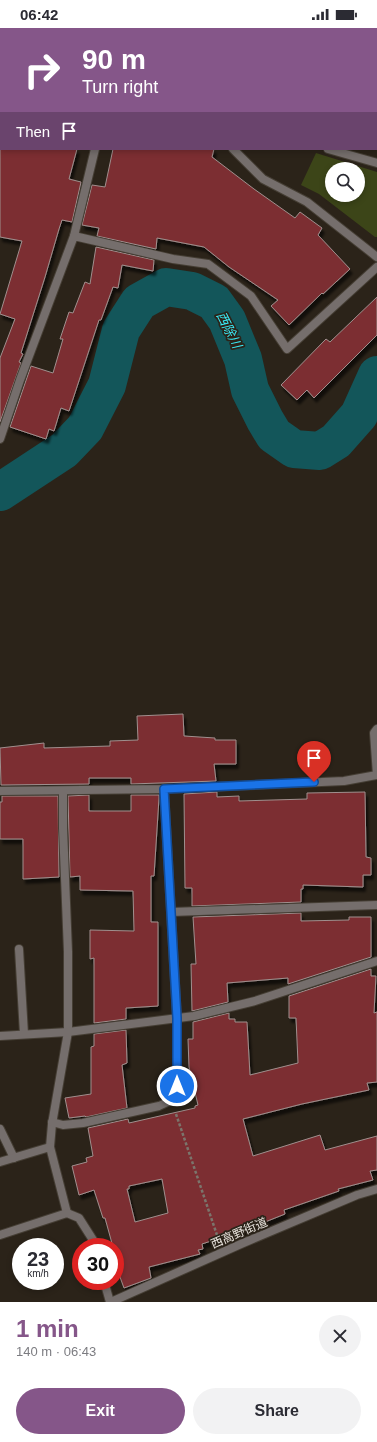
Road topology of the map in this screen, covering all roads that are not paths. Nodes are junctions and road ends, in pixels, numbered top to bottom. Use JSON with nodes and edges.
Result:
{"nodes":[{"id":1,"x":94,"y":150,"type":"edge"},
{"id":2,"x":234,"y":150,"type":"edge"},
{"id":3,"x":332,"y":150,"type":"edge"},
{"id":4,"x":377,"y":163,"type":"edge"},
{"id":5,"x":74,"y":236,"type":"junction"},
{"id":6,"x":377,"y":257,"type":"edge"},
{"id":7,"x":377,"y":267,"type":"edge"},
{"id":8,"x":0,"y":439,"type":"edge"},
{"id":9,"x":377,"y":730,"type":"edge"},
{"id":10,"x":377,"y":775,"type":"edge"},
{"id":11,"x":164,"y":789,"type":"junction"},
{"id":12,"x":0,"y":791,"type":"edge"},
{"id":13,"x":63,"y":791,"type":"junction"},
{"id":14,"x":377,"y":904,"type":"edge"},
{"id":15,"x":171,"y":912,"type":"junction"},
{"id":16,"x":19,"y":949,"type":"dead end"},
{"id":17,"x":377,"y":961,"type":"edge"},
{"id":18,"x":177,"y":1018,"type":"junction"},
{"id":19,"x":68,"y":1032,"type":"junction"},
{"id":20,"x":24,"y":1034,"type":"junction"},
{"id":21,"x":0,"y":1036,"type":"edge"},
{"id":22,"x":52,"y":1122,"type":"junction"},
{"id":23,"x":0,"y":1129,"type":"edge"},
{"id":24,"x":50,"y":1148,"type":"junction"},
{"id":25,"x":14,"y":1158,"type":"junction"},
{"id":26,"x":0,"y":1162,"type":"edge"},
{"id":27,"x":377,"y":1189,"type":"edge"},
{"id":28,"x":67,"y":1213,"type":"junction"},
{"id":29,"x":0,"y":1235,"type":"edge"},
{"id":30,"x":92,"y":1238,"type":"edge"},
{"id":31,"x":107,"y":1290,"type":"edge"},
{"id":32,"x":111,"y":1302,"type":"edge"}],
"edges":[{"from":1,"to":5,"type":"street"},
{"from":2,"to":6,"type":"street"},
{"from":3,"to":4,"type":"street"},
{"from":5,"to":7,"type":"street"},
{"from":5,"to":8,"type":"street"},
{"from":9,"to":10,"type":"street"},
{"from":10,"to":11,"type":"street"},
{"from":11,"to":13,"type":"street"},
{"from":11,"to":15,"type":"street"},
{"from":12,"to":13,"type":"street"},
{"from":13,"to":19,"type":"street"},
{"from":14,"to":15,"type":"street"},
{"from":15,"to":18,"type":"street"},
{"from":16,"to":20,"type":"street"},
{"from":17,"to":18,"type":"street"},
{"from":18,"to":19,"type":"street"},
{"from":18,"to":22,"type":"street"},
{"from":19,"to":20,"type":"street"},
{"from":19,"to":22,"type":"street"},
{"from":20,"to":21,"type":"street"},
{"from":22,"to":24,"type":"street"},
{"from":23,"to":25,"type":"street"},
{"from":24,"to":25,"type":"street"},
{"from":24,"to":28,"type":"street"},
{"from":25,"to":26,"type":"street"},
{"from":27,"to":32,"type":"street","name":"西高野街道"},
{"from":28,"to":29,"type":"street"},
{"from":28,"to":30,"type":"street"},
{"from":31,"to":32,"type":"street"}]}
